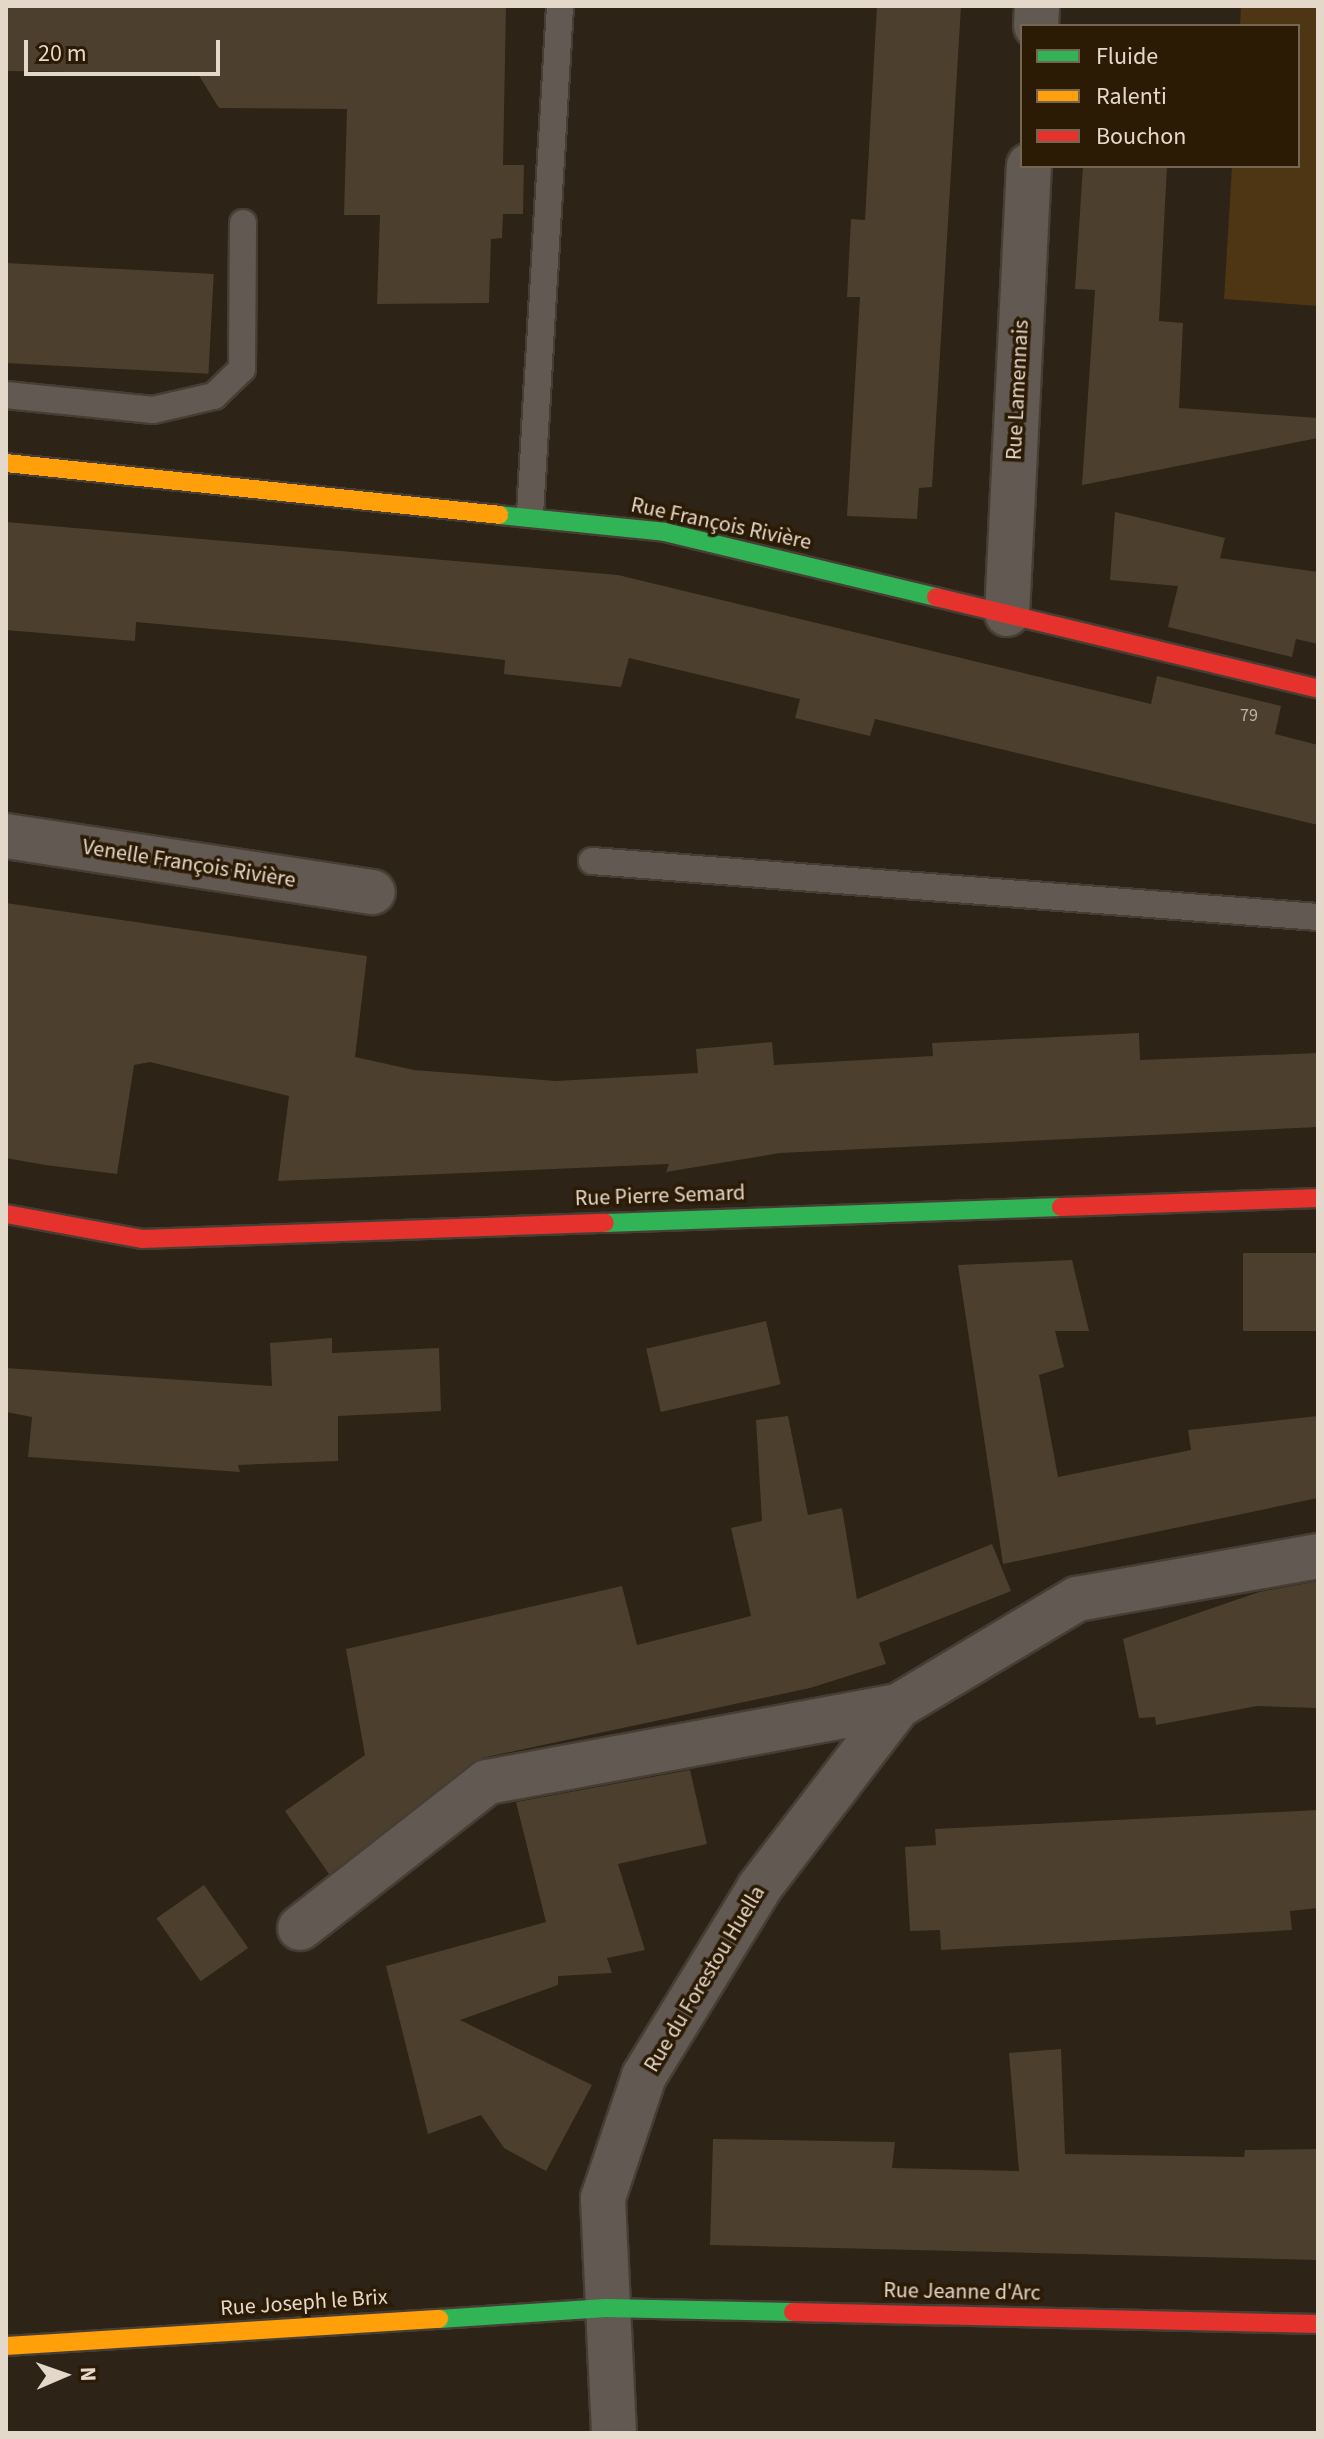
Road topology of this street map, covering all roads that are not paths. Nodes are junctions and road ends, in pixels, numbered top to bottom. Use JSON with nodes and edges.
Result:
{"nodes":[{"id":1,"x":560,"y":6,"type":"edge"},
{"id":2,"x":1029,"y":168,"type":"edge"},
{"id":3,"x":243,"y":223,"type":"dead end"},
{"id":4,"x":6,"y":395,"type":"edge"},
{"id":5,"x":6,"y":463,"type":"edge"},
{"id":6,"x":530,"y":514,"type":"junction"},
{"id":7,"x":1007,"y":614,"type":"junction"},
{"id":8,"x":1318,"y":689,"type":"edge"},
{"id":9,"x":6,"y":836,"type":"edge"},
{"id":10,"x":592,"y":861,"type":"dead end"},
{"id":11,"x":373,"y":892,"type":"dead end"},
{"id":12,"x":1318,"y":917,"type":"edge"},
{"id":13,"x":1318,"y":1198,"type":"edge"},
{"id":14,"x":6,"y":1214,"type":"edge"},
{"id":15,"x":1318,"y":1556,"type":"edge"},
{"id":16,"x":898,"y":1706,"type":"junction"},
{"id":17,"x":300,"y":1928,"type":"dead end"},
{"id":18,"x":606,"y":2308,"type":"junction"},
{"id":19,"x":1318,"y":2324,"type":"edge"},
{"id":20,"x":6,"y":2346,"type":"edge"},
{"id":21,"x":614,"y":2433,"type":"edge"}],
"edges":[{"from":1,"to":6,"type":"lane"},
{"from":2,"to":7,"type":"street","name":"Rue Lamennais"},
{"from":3,"to":4,"type":"lane"},
{"from":5,"to":6,"type":"street","name":"Rue François Rivière"},
{"from":6,"to":7,"type":"street","name":"Rue François Rivière"},
{"from":7,"to":8,"type":"street","name":"Rue François Rivière"},
{"from":9,"to":11,"type":"street","name":"Venelle François Rivière"},
{"from":10,"to":12,"type":"lane"},
{"from":13,"to":14,"type":"street","name":"Rue Pierre Semard"},
{"from":15,"to":16,"type":"street","name":"Rue du Forestou Huella"},
{"from":16,"to":17,"type":"street","name":"Rue du Forestou Huella"},
{"from":16,"to":18,"type":"street","name":"Rue du Forestou Huella"},
{"from":18,"to":19,"type":"street","name":"Rue Jeanne d'Arc"},
{"from":18,"to":20,"type":"street","name":"Rue Joseph le Brix"},
{"from":18,"to":21,"type":"street","name":"Rue du Forestou Huella"}]}
